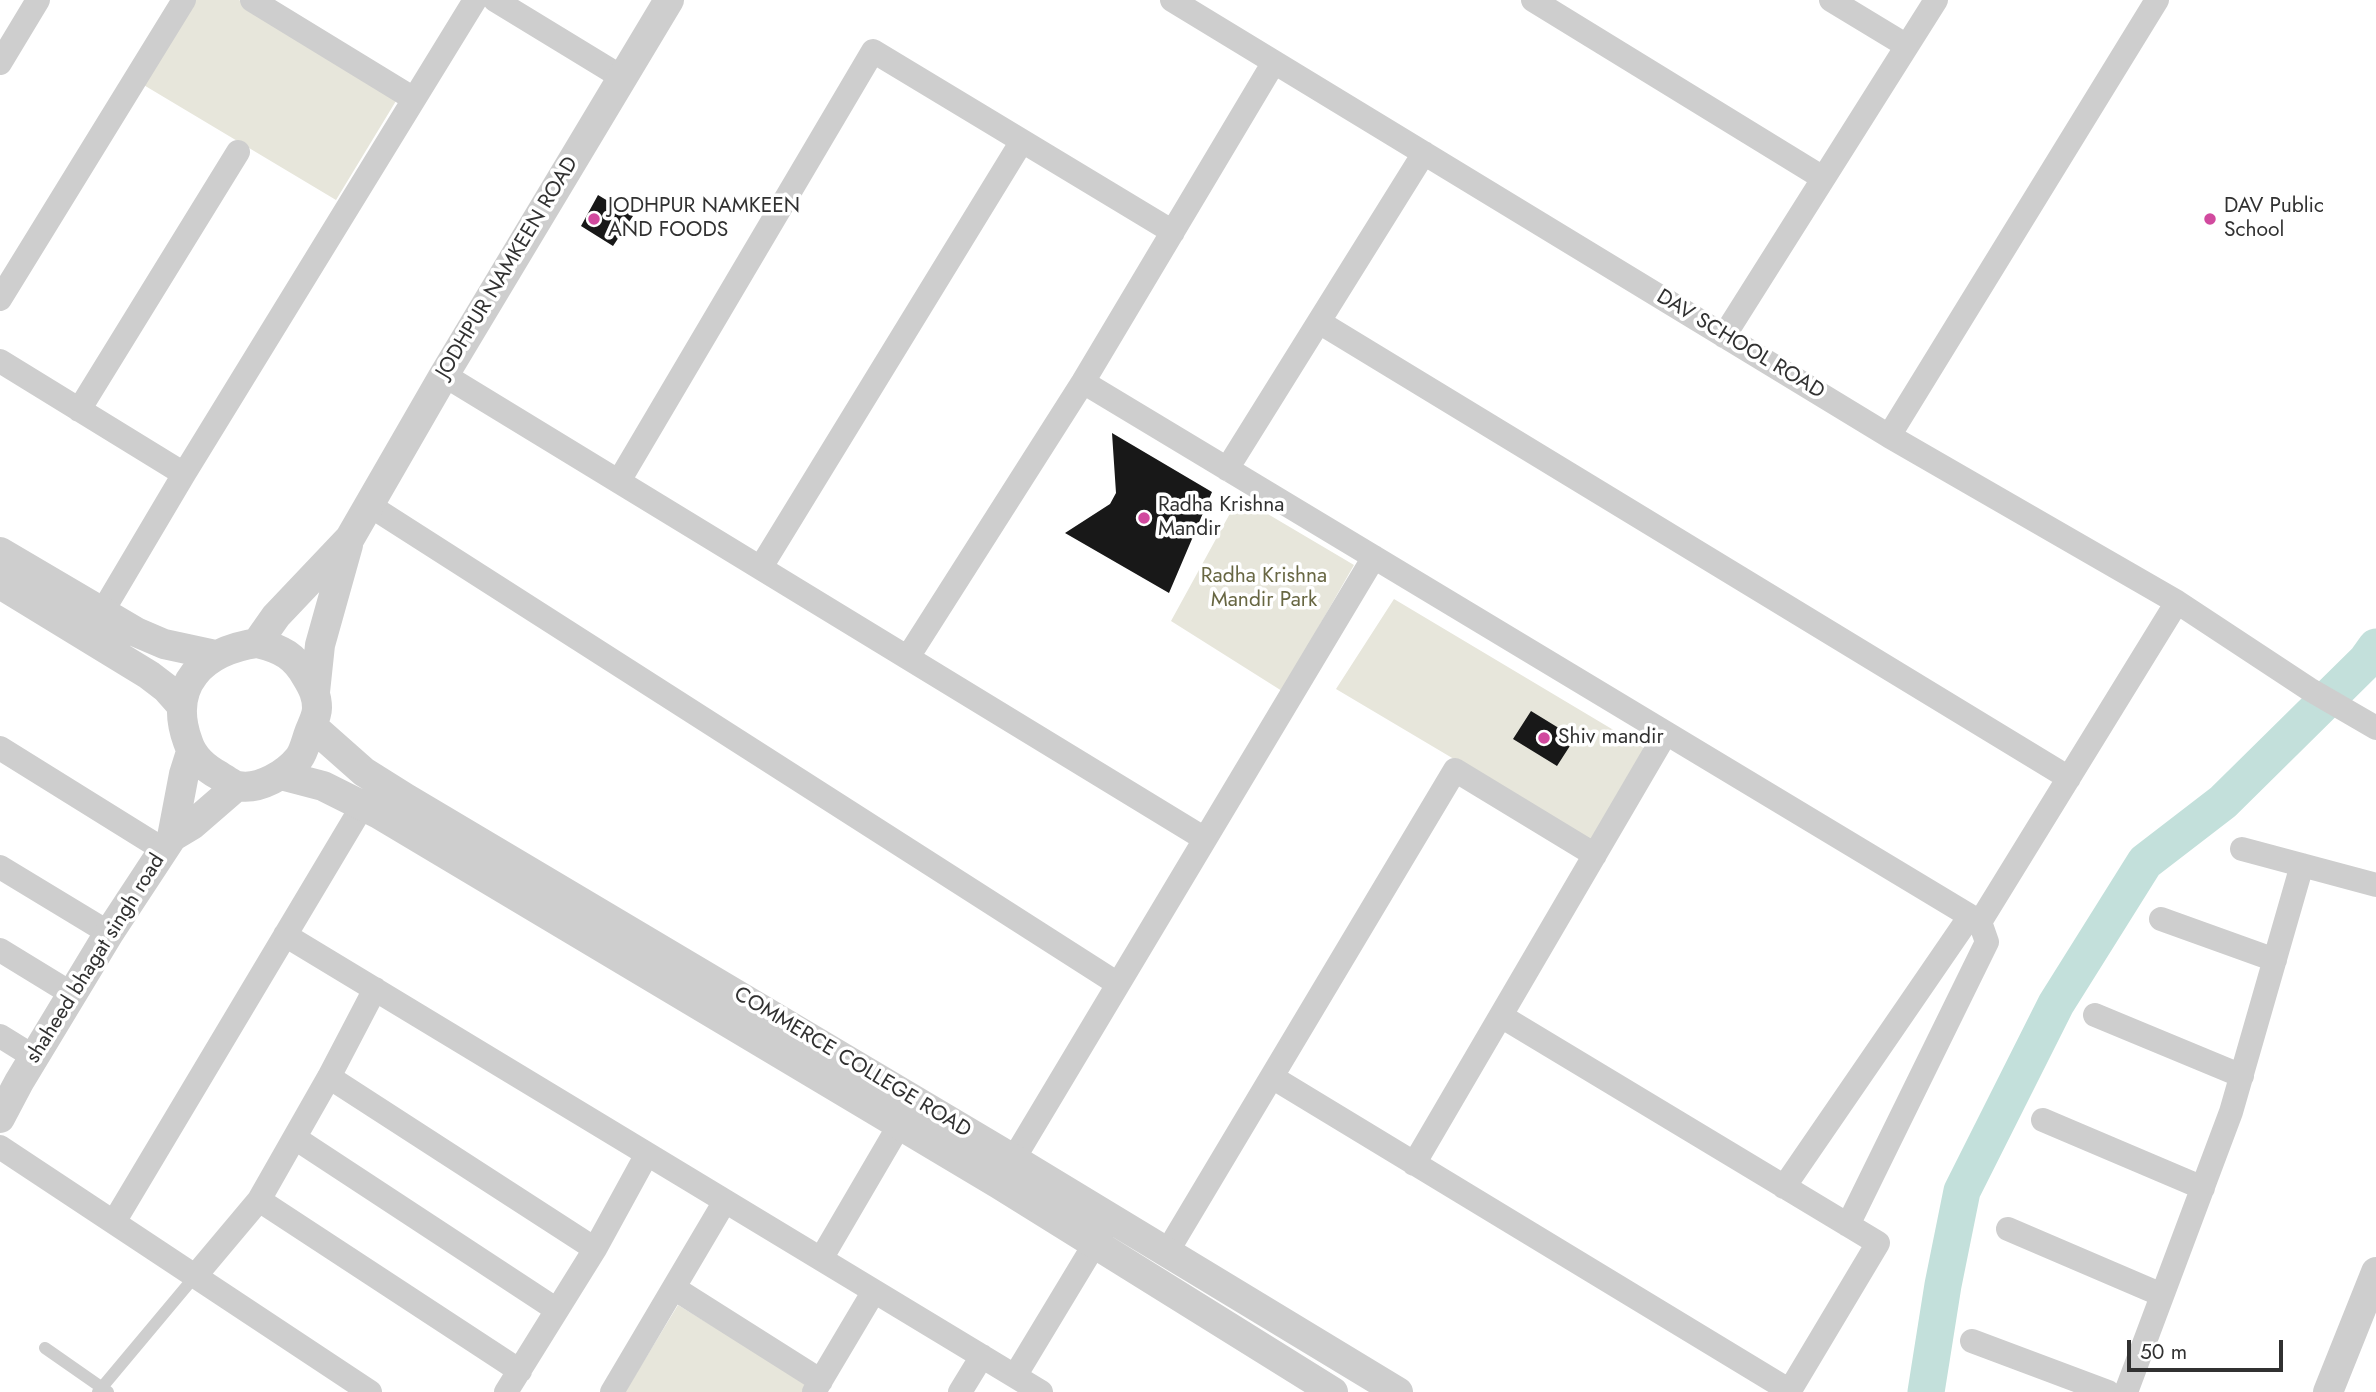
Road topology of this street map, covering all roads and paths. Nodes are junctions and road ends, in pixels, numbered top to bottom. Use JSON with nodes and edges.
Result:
{"nodes":[{"id":1,"x":38,"y":0,"type":"edge"},
{"id":2,"x":184,"y":0,"type":"edge"},
{"id":3,"x":251,"y":0,"type":"edge"},
{"id":4,"x":475,"y":0,"type":"edge"},
{"id":5,"x":495,"y":0,"type":"edge"},
{"id":6,"x":669,"y":0,"type":"edge"},
{"id":7,"x":1172,"y":0,"type":"edge"},
{"id":8,"x":1533,"y":0,"type":"edge"},
{"id":9,"x":1831,"y":0,"type":"edge"},
{"id":10,"x":1936,"y":0,"type":"edge"},
{"id":11,"x":2157,"y":0,"type":"edge"},
{"id":12,"x":1907,"y":46,"type":"junction"},
{"id":13,"x":1274,"y":62,"type":"junction"},
{"id":14,"x":0,"y":63,"type":"edge"},
{"id":15,"x":623,"y":78,"type":"junction"},
{"id":16,"x":414,"y":99,"type":"junction"},
{"id":17,"x":1022,"y":141,"type":"junction"},
{"id":18,"x":238,"y":152,"type":"dead end"},
{"id":19,"x":1424,"y":153,"type":"junction"},
{"id":20,"x":1823,"y":178,"type":"junction"},
{"id":21,"x":1173,"y":232,"type":"junction"},
{"id":22,"x":0,"y":299,"type":"edge"},
{"id":23,"x":1319,"y":322,"type":"junction"},
{"id":24,"x":1724,"y":336,"type":"junction"},
{"id":25,"x":0,"y":361,"type":"edge"},
{"id":26,"x":444,"y":375,"type":"junction"},
{"id":27,"x":1083,"y":382,"type":"junction"},
{"id":28,"x":79,"y":410,"type":"junction"},
{"id":29,"x":1889,"y":436,"type":"junction"},
{"id":30,"x":1227,"y":469,"type":"junction"},
{"id":31,"x":184,"y":474,"type":"junction"},
{"id":32,"x":619,"y":481,"type":"junction"},
{"id":33,"x":369,"y":505,"type":"junction"},
{"id":34,"x":350,"y":538,"type":"junction"},
{"id":35,"x":0,"y":552,"type":"edge"},
{"id":36,"x":1374,"y":557,"type":"junction"},
{"id":37,"x":761,"y":568,"type":"junction"},
{"id":38,"x":0,"y":584,"type":"edge"},
{"id":39,"x":2177,"y":602,"type":"junction"},
{"id":40,"x":101,"y":614,"type":"junction"},
{"id":41,"x":257,"y":643,"type":"junction"},
{"id":42,"x":215,"y":655,"type":"junction"},
{"id":43,"x":908,"y":657,"type":"junction"},
{"id":44,"x":315,"y":692,"type":"junction"},
{"id":45,"x":182,"y":706,"type":"junction"},
{"id":46,"x":312,"y":726,"type":"junction"},
{"id":47,"x":2376,"y":728,"type":"edge"},
{"id":48,"x":1666,"y":733,"type":"junction"},
{"id":49,"x":0,"y":748,"type":"edge"},
{"id":50,"x":191,"y":752,"type":"junction"},
{"id":51,"x":281,"y":775,"type":"junction"},
{"id":52,"x":2069,"y":778,"type":"junction"},
{"id":53,"x":237,"y":786,"type":"junction"},
{"id":54,"x":363,"y":805,"type":"junction"},
{"id":55,"x":1205,"y":838,"type":"junction"},
{"id":56,"x":168,"y":844,"type":"junction"},
{"id":57,"x":2242,"y":849,"type":"dead end"},
{"id":58,"x":1595,"y":855,"type":"junction"},
{"id":59,"x":2302,"y":865,"type":"junction"},
{"id":60,"x":0,"y":866,"type":"edge"},
{"id":61,"x":2376,"y":885,"type":"edge"},
{"id":62,"x":1975,"y":919,"type":"junction"},
{"id":63,"x":2161,"y":919,"type":"dead end"},
{"id":64,"x":109,"y":933,"type":"junction"},
{"id":65,"x":285,"y":935,"type":"junction"},
{"id":66,"x":0,"y":950,"type":"edge"},
{"id":67,"x":2275,"y":960,"type":"junction"},
{"id":68,"x":1118,"y":985,"type":"junction"},
{"id":69,"x":375,"y":989,"type":"junction"},
{"id":70,"x":72,"y":994,"type":"junction"},
{"id":71,"x":1501,"y":1016,"type":"junction"},
{"id":72,"x":2095,"y":1016,"type":"dead end"},
{"id":73,"x":0,"y":1036,"type":"edge"},
{"id":74,"x":34,"y":1056,"type":"junction"},
{"id":75,"x":2242,"y":1076,"type":"junction"},
{"id":76,"x":329,"y":1077,"type":"junction"},
{"id":77,"x":1272,"y":1077,"type":"junction"},
{"id":78,"x":0,"y":1118,"type":"edge"},
{"id":79,"x":2043,"y":1120,"type":"dead end"},
{"id":80,"x":900,"y":1124,"type":"junction"},
{"id":81,"x":295,"y":1138,"type":"junction"},
{"id":82,"x":0,"y":1147,"type":"edge"},
{"id":83,"x":648,"y":1154,"type":"junction"},
{"id":84,"x":1415,"y":1164,"type":"junction"},
{"id":85,"x":1006,"y":1171,"type":"junction"},
{"id":86,"x":1784,"y":1187,"type":"junction"},
{"id":87,"x":2203,"y":1188,"type":"junction"},
{"id":88,"x":258,"y":1200,"type":"junction"},
{"id":89,"x":725,"y":1201,"type":"junction"},
{"id":90,"x":1110,"y":1218,"type":"junction"},
{"id":91,"x":114,"y":1222,"type":"junction"},
{"id":92,"x":1848,"y":1226,"type":"junction"},
{"id":93,"x":2008,"y":1229,"type":"dead end"},
{"id":94,"x":1095,"y":1243,"type":"junction"},
{"id":95,"x":595,"y":1249,"type":"junction"},
{"id":96,"x":1167,"y":1252,"type":"junction"},
{"id":97,"x":821,"y":1259,"type":"junction"},
{"id":98,"x":2376,"y":1272,"type":"edge"},
{"id":99,"x":197,"y":1275,"type":"junction"},
{"id":100,"x":674,"y":1288,"type":"junction"},
{"id":101,"x":874,"y":1291,"type":"junction"},
{"id":102,"x":2162,"y":1295,"type":"junction"},
{"id":103,"x":557,"y":1310,"type":"junction"},
{"id":104,"x":1972,"y":1341,"type":"dead end"},
{"id":105,"x":45,"y":1348,"type":"dead end"},
{"id":106,"x":982,"y":1356,"type":"junction"},
{"id":107,"x":520,"y":1371,"type":"junction"},
{"id":108,"x":1015,"y":1376,"type":"junction"},
{"id":109,"x":818,"y":1387,"type":"edge"},
{"id":110,"x":103,"y":1390,"type":"edge"},
{"id":111,"x":1789,"y":1391,"type":"edge"},
{"id":112,"x":370,"y":1392,"type":"edge"},
{"id":113,"x":506,"y":1392,"type":"edge"},
{"id":114,"x":612,"y":1392,"type":"edge"},
{"id":115,"x":960,"y":1392,"type":"edge"},
{"id":116,"x":1041,"y":1392,"type":"edge"},
{"id":117,"x":1333,"y":1392,"type":"edge"},
{"id":118,"x":1398,"y":1392,"type":"edge"},
{"id":119,"x":2108,"y":1392,"type":"edge"},
{"id":120,"x":2126,"y":1392,"type":"edge"},
{"id":121,"x":2328,"y":1392,"type":"edge"}],
"edges":[{"from":1,"to":14,"type":"street"},
{"from":2,"to":22,"type":"street"},
{"from":3,"to":16,"type":"street"},
{"from":4,"to":16,"type":"street"},
{"from":5,"to":15,"type":"street"},
{"from":6,"to":15,"type":"street","name":"JODHPUR NAMKEEN ROAD"},
{"from":7,"to":13,"type":"street","name":"DAV SCHOOL ROAD"},
{"from":8,"to":20,"type":"street"},
{"from":9,"to":12,"type":"street"},
{"from":10,"to":12,"type":"street"},
{"from":11,"to":29,"type":"street"},
{"from":12,"to":20,"type":"street"},
{"from":13,"to":19,"type":"street","name":"DAV SCHOOL ROAD"},
{"from":13,"to":21,"type":"street"},
{"from":15,"to":26,"type":"street","name":"JODHPUR NAMKEEN ROAD"},
{"from":16,"to":31,"type":"street"},
{"from":17,"to":21,"type":"street"},
{"from":17,"to":32,"type":"street"},
{"from":17,"to":37,"type":"street"},
{"from":18,"to":28,"type":"street"},
{"from":19,"to":23,"type":"street"},
{"from":19,"to":24,"type":"street","name":"DAV SCHOOL ROAD"},
{"from":20,"to":24,"type":"street"},
{"from":21,"to":27,"type":"street"},
{"from":23,"to":30,"type":"street"},
{"from":23,"to":52,"type":"street"},
{"from":24,"to":29,"type":"street","name":"DAV SCHOOL ROAD"},
{"from":25,"to":28,"type":"street"},
{"from":26,"to":32,"type":"street"},
{"from":26,"to":33,"type":"street","name":"JODHPUR NAMKEEN ROAD"},
{"from":27,"to":30,"type":"street"},
{"from":27,"to":43,"type":"street"},
{"from":28,"to":31,"type":"street"},
{"from":29,"to":39,"type":"street","name":"DAV SCHOOL ROAD"},
{"from":30,"to":36,"type":"street"},
{"from":31,"to":40,"type":"street"},
{"from":32,"to":37,"type":"street"},
{"from":33,"to":34,"type":"street","name":"JODHPUR NAMKEEN ROAD"},
{"from":33,"to":68,"type":"street"},
{"from":34,"to":41,"type":"street"},
{"from":34,"to":44,"type":"street"},
{"from":35,"to":40,"type":"street"},
{"from":36,"to":48,"type":"street"},
{"from":36,"to":55,"type":"street"},
{"from":37,"to":43,"type":"street"},
{"from":38,"to":45,"type":"street"},
{"from":39,"to":47,"type":"street","name":"DAV SCHOOL ROAD"},
{"from":39,"to":52,"type":"street"},
{"from":40,"to":42,"type":"street"},
{"from":41,"to":42,"type":"street"},
{"from":41,"to":44,"type":"street"},
{"from":42,"to":45,"type":"street"},
{"from":43,"to":55,"type":"street"},
{"from":44,"to":46,"type":"street"},
{"from":45,"to":50,"type":"street"},
{"from":46,"to":51,"type":"street"},
{"from":46,"to":85,"type":"street","name":"COMMERCE COLLEGE ROAD"},
{"from":48,"to":58,"type":"street"},
{"from":48,"to":62,"type":"street"},
{"from":49,"to":56,"type":"street"},
{"from":50,"to":53,"type":"street"},
{"from":50,"to":56,"type":"street"},
{"from":51,"to":53,"type":"street"},
{"from":51,"to":54,"type":"street"},
{"from":52,"to":62,"type":"street"},
{"from":53,"to":56,"type":"street"},
{"from":54,"to":65,"type":"street"},
{"from":54,"to":80,"type":"street"},
{"from":55,"to":68,"type":"street"},
{"from":56,"to":64,"type":"street","name":"shaheed bhagat singh road"},
{"from":57,"to":59,"type":"street"},
{"from":58,"to":71,"type":"street"},
{"from":58,"to":77,"type":"street"},
{"from":59,"to":61,"type":"street"},
{"from":59,"to":67,"type":"street"},
{"from":60,"to":64,"type":"street"},
{"from":62,"to":86,"type":"street"},
{"from":62,"to":92,"type":"street"},
{"from":63,"to":67,"type":"street"},
{"from":64,"to":70,"type":"street","name":"shaheed bhagat singh road"},
{"from":65,"to":69,"type":"street"},
{"from":65,"to":91,"type":"street"},
{"from":66,"to":70,"type":"street"},
{"from":67,"to":75,"type":"street"},
{"from":68,"to":85,"type":"street"},
{"from":69,"to":76,"type":"street"},
{"from":69,"to":83,"type":"street"},
{"from":70,"to":74,"type":"street","name":"shaheed bhagat singh road"},
{"from":71,"to":84,"type":"street"},
{"from":71,"to":86,"type":"street"},
{"from":72,"to":75,"type":"street"},
{"from":73,"to":74,"type":"street"},
{"from":74,"to":78,"type":"street","name":"shaheed bhagat singh road"},
{"from":75,"to":87,"type":"street"},
{"from":76,"to":81,"type":"street"},
{"from":76,"to":95,"type":"street"},
{"from":77,"to":84,"type":"street"},
{"from":77,"to":96,"type":"street"},
{"from":79,"to":87,"type":"street"},
{"from":80,"to":85,"type":"street"},
{"from":80,"to":97,"type":"street"},
{"from":81,"to":88,"type":"street"},
{"from":81,"to":103,"type":"street"},
{"from":82,"to":91,"type":"street"},
{"from":83,"to":89,"type":"street"},
{"from":83,"to":95,"type":"street"},
{"from":84,"to":111,"type":"street"},
{"from":85,"to":90,"type":"street","name":"COMMERCE COLLEGE ROAD"},
{"from":85,"to":94,"type":"street"},
{"from":86,"to":92,"type":"street"},
{"from":87,"to":102,"type":"street"},
{"from":88,"to":99,"type":"street"},
{"from":88,"to":107,"type":"street"},
{"from":89,"to":97,"type":"street"},
{"from":89,"to":100,"type":"street"},
{"from":90,"to":94,"type":"street"},
{"from":90,"to":96,"type":"street","name":"COMMERCE COLLEGE ROAD"},
{"from":91,"to":99,"type":"street"},
{"from":92,"to":111,"type":"street"},
{"from":93,"to":102,"type":"street"},
{"from":94,"to":108,"type":"street"},
{"from":94,"to":117,"type":"street"},
{"from":95,"to":103,"type":"street"},
{"from":96,"to":118,"type":"street","name":"COMMERCE COLLEGE ROAD"},
{"from":97,"to":101,"type":"street"},
{"from":98,"to":121,"type":"street"},
{"from":99,"to":110,"type":"lane"},
{"from":99,"to":112,"type":"street"},
{"from":100,"to":109,"type":"street"},
{"from":100,"to":114,"type":"street"},
{"from":101,"to":106,"type":"street"},
{"from":101,"to":109,"type":"street"},
{"from":102,"to":120,"type":"street"},
{"from":103,"to":107,"type":"street"},
{"from":104,"to":119,"type":"street"},
{"from":105,"to":110,"type":"lane"},
{"from":106,"to":108,"type":"street"},
{"from":106,"to":115,"type":"street"},
{"from":107,"to":113,"type":"street"},
{"from":108,"to":116,"type":"street"}]}
